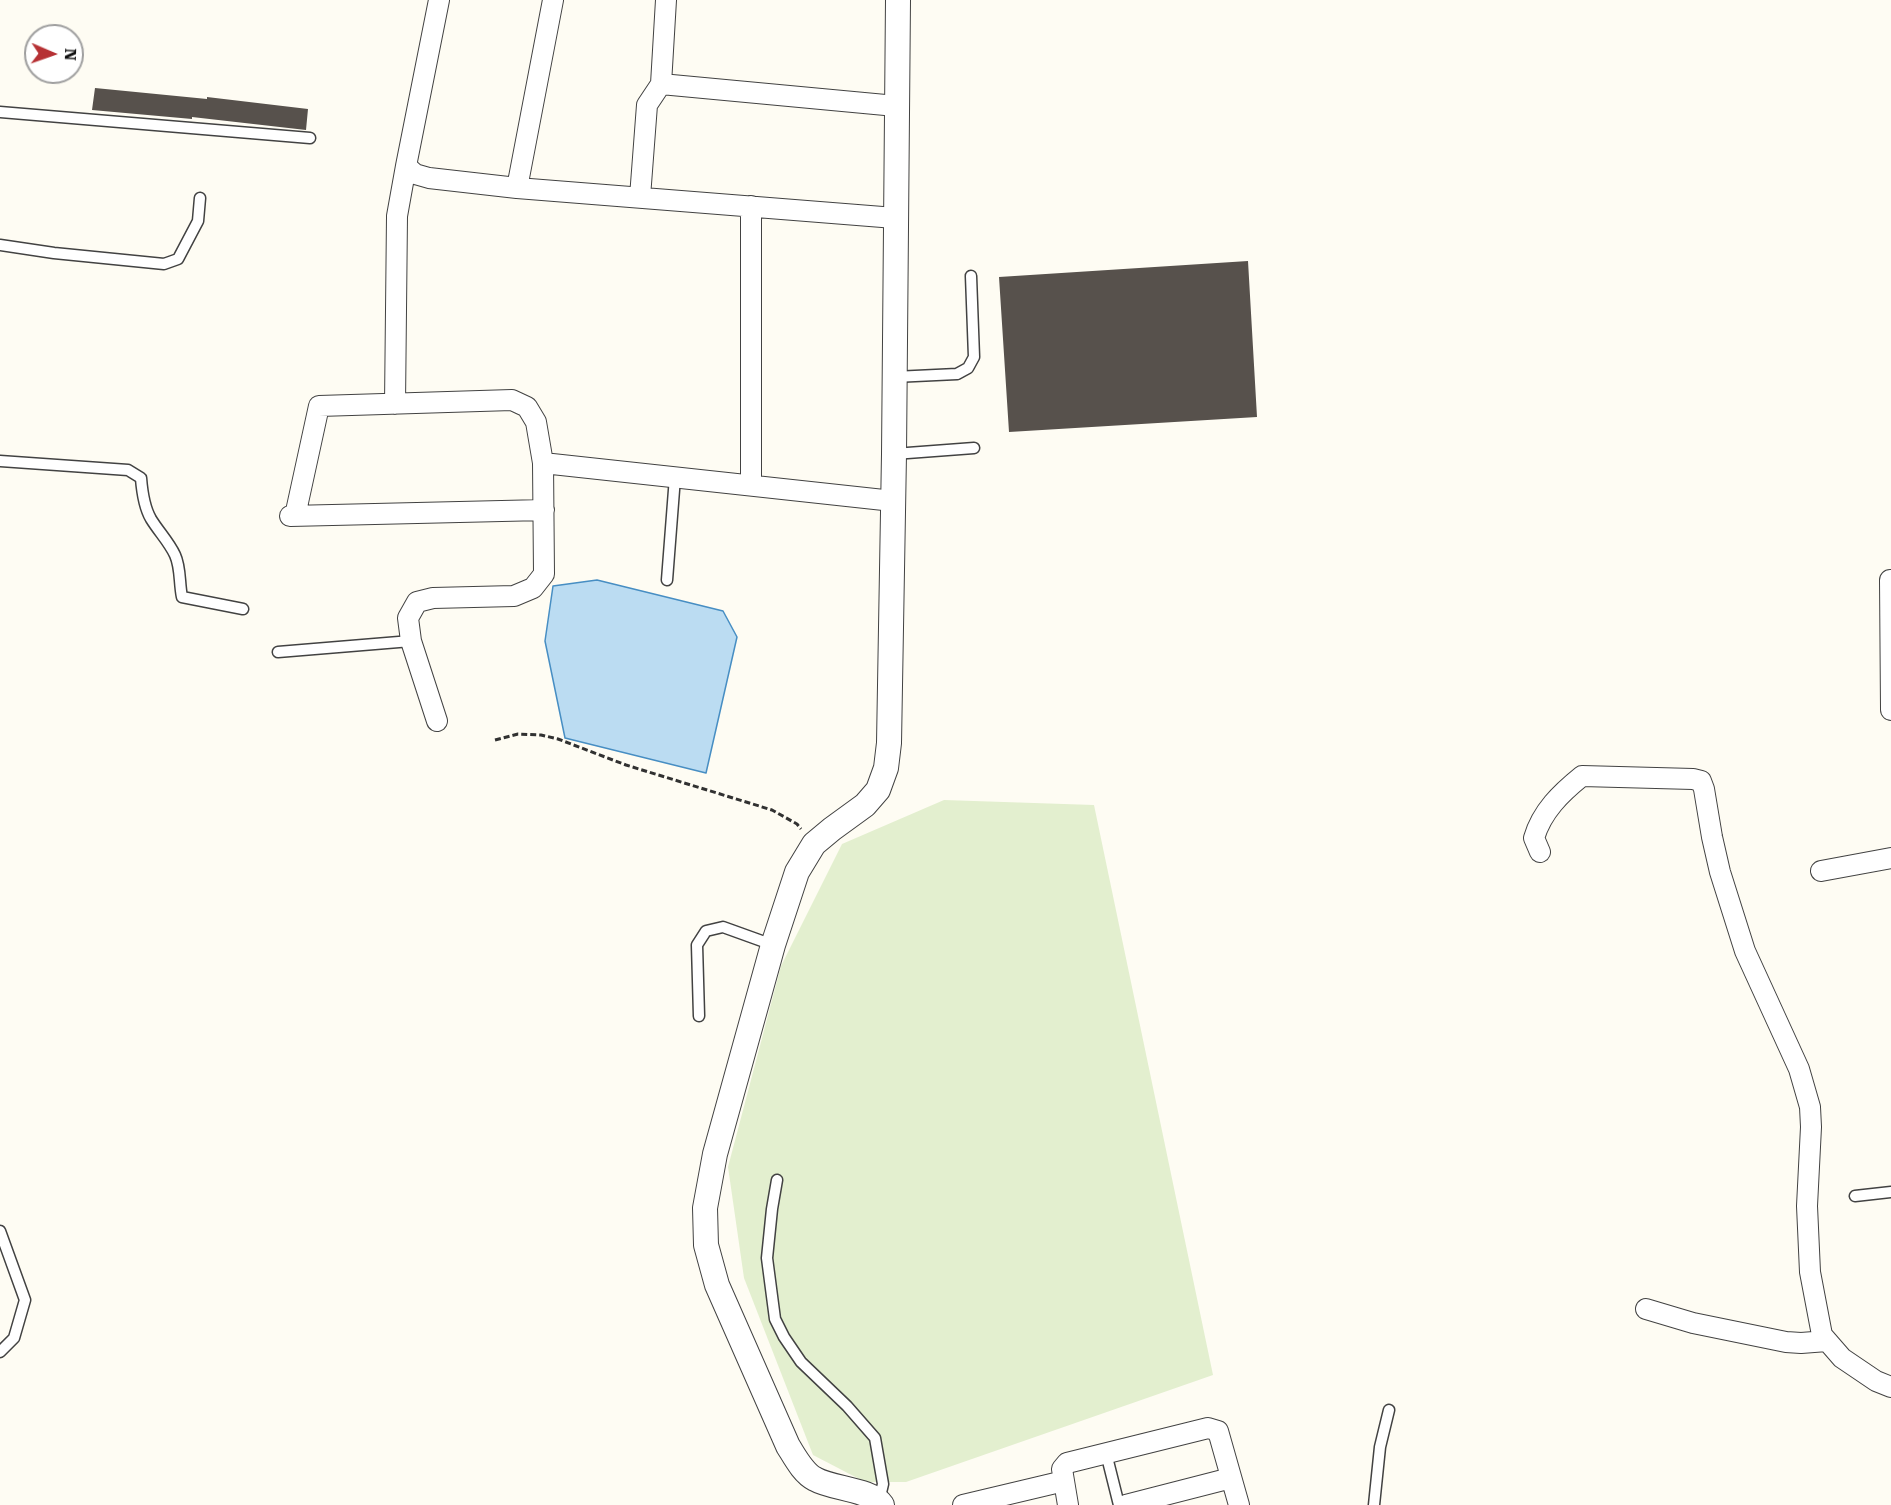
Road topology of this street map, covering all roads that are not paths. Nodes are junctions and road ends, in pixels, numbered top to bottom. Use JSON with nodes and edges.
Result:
{"nodes":[{"id":1,"x":439,"y":0,"type":"edge"},
{"id":2,"x":554,"y":0,"type":"edge"},
{"id":3,"x":666,"y":0,"type":"edge"},
{"id":4,"x":898,"y":0,"type":"edge"},
{"id":5,"x":661,"y":84,"type":"junction"},
{"id":6,"x":896,"y":106,"type":"junction"},
{"id":7,"x":0,"y":111,"type":"edge"},
{"id":8,"x":310,"y":138,"type":"dead end"},
{"id":9,"x":406,"y":166,"type":"junction"},
{"id":10,"x":517,"y":188,"type":"junction"},
{"id":11,"x":640,"y":197,"type":"junction"},
{"id":12,"x":200,"y":198,"type":"dead end"},
{"id":13,"x":751,"y":206,"type":"junction"},
{"id":14,"x":895,"y":218,"type":"junction"},
{"id":15,"x":0,"y":245,"type":"edge"},
{"id":16,"x":971,"y":276,"type":"dead end"},
{"id":17,"x":894,"y":377,"type":"junction"},
{"id":18,"x":395,"y":404,"type":"junction"},
{"id":19,"x":974,"y":448,"type":"dead end"},
{"id":20,"x":894,"y":454,"type":"junction"},
{"id":21,"x":0,"y":461,"type":"edge"},
{"id":22,"x":543,"y":463,"type":"junction"},
{"id":23,"x":675,"y":477,"type":"junction"},
{"id":24,"x":751,"y":486,"type":"junction"},
{"id":25,"x":893,"y":501,"type":"junction"},
{"id":26,"x":544,"y":510,"type":"junction"},
{"id":27,"x":667,"y":580,"type":"dead end"},
{"id":28,"x":1890,"y":580,"type":"edge"},
{"id":29,"x":243,"y":609,"type":"dead end"},
{"id":30,"x":411,"y":640,"type":"junction"},
{"id":31,"x":278,"y":652,"type":"dead end"},
{"id":32,"x":1891,"y":710,"type":"edge"},
{"id":33,"x":437,"y":721,"type":"dead end"},
{"id":34,"x":1540,"y":852,"type":"dead end"},
{"id":35,"x":1891,"y":858,"type":"edge"},
{"id":36,"x":1821,"y":871,"type":"dead end"},
{"id":37,"x":773,"y":945,"type":"junction"},
{"id":38,"x":699,"y":1016,"type":"dead end"},
{"id":39,"x":777,"y":1180,"type":"dead end"},
{"id":40,"x":1891,"y":1191,"type":"edge"},
{"id":41,"x":1855,"y":1196,"type":"dead end"},
{"id":42,"x":0,"y":1231,"type":"edge"},
{"id":43,"x":1646,"y":1310,"type":"dead end"},
{"id":44,"x":1827,"y":1341,"type":"junction"},
{"id":45,"x":0,"y":1352,"type":"edge"},
{"id":46,"x":1891,"y":1387,"type":"edge"},
{"id":47,"x":1389,"y":1410,"type":"dead end"},
{"id":48,"x":1106,"y":1453,"type":"junction"},
{"id":49,"x":1231,"y":1478,"type":"junction"},
{"id":50,"x":1064,"y":1481,"type":"junction"},
{"id":51,"x":880,"y":1503,"type":"edge"},
{"id":52,"x":963,"y":1505,"type":"edge"},
{"id":53,"x":1068,"y":1505,"type":"edge"},
{"id":54,"x":1119,"y":1505,"type":"edge"},
{"id":55,"x":1126,"y":1505,"type":"edge"},
{"id":56,"x":1239,"y":1505,"type":"edge"},
{"id":57,"x":1374,"y":1505,"type":"edge"}],
"edges":[{"from":1,"to":9,"type":"street"},
{"from":2,"to":10,"type":"street"},
{"from":3,"to":5,"type":"street"},
{"from":4,"to":6,"type":"street"},
{"from":5,"to":6,"type":"street"},
{"from":5,"to":11,"type":"street"},
{"from":6,"to":14,"type":"street"},
{"from":7,"to":8,"type":"lane"},
{"from":9,"to":10,"type":"street"},
{"from":9,"to":18,"type":"street"},
{"from":10,"to":11,"type":"street"},
{"from":11,"to":13,"type":"street"},
{"from":12,"to":15,"type":"lane"},
{"from":13,"to":14,"type":"street"},
{"from":13,"to":24,"type":"street"},
{"from":14,"to":17,"type":"street"},
{"from":16,"to":17,"type":"lane"},
{"from":17,"to":20,"type":"street"},
{"from":18,"to":22,"type":"street"},
{"from":18,"to":26,"type":"street"},
{"from":19,"to":20,"type":"lane"},
{"from":20,"to":25,"type":"street"},
{"from":21,"to":29,"type":"lane"},
{"from":22,"to":23,"type":"street"},
{"from":22,"to":26,"type":"street"},
{"from":23,"to":24,"type":"street"},
{"from":23,"to":27,"type":"lane"},
{"from":24,"to":25,"type":"street"},
{"from":25,"to":37,"type":"street"},
{"from":26,"to":30,"type":"street"},
{"from":28,"to":32,"type":"street"},
{"from":30,"to":31,"type":"lane"},
{"from":30,"to":33,"type":"street"},
{"from":34,"to":44,"type":"street"},
{"from":35,"to":36,"type":"street"},
{"from":37,"to":38,"type":"lane"},
{"from":37,"to":51,"type":"street"},
{"from":39,"to":51,"type":"lane"},
{"from":40,"to":41,"type":"lane"},
{"from":42,"to":45,"type":"lane"},
{"from":43,"to":44,"type":"street"},
{"from":44,"to":46,"type":"street"},
{"from":47,"to":57,"type":"lane"},
{"from":48,"to":49,"type":"street"},
{"from":48,"to":50,"type":"street"},
{"from":48,"to":54,"type":"lane"},
{"from":49,"to":55,"type":"street"},
{"from":49,"to":56,"type":"street"},
{"from":50,"to":52,"type":"street"},
{"from":50,"to":53,"type":"street"}]}
